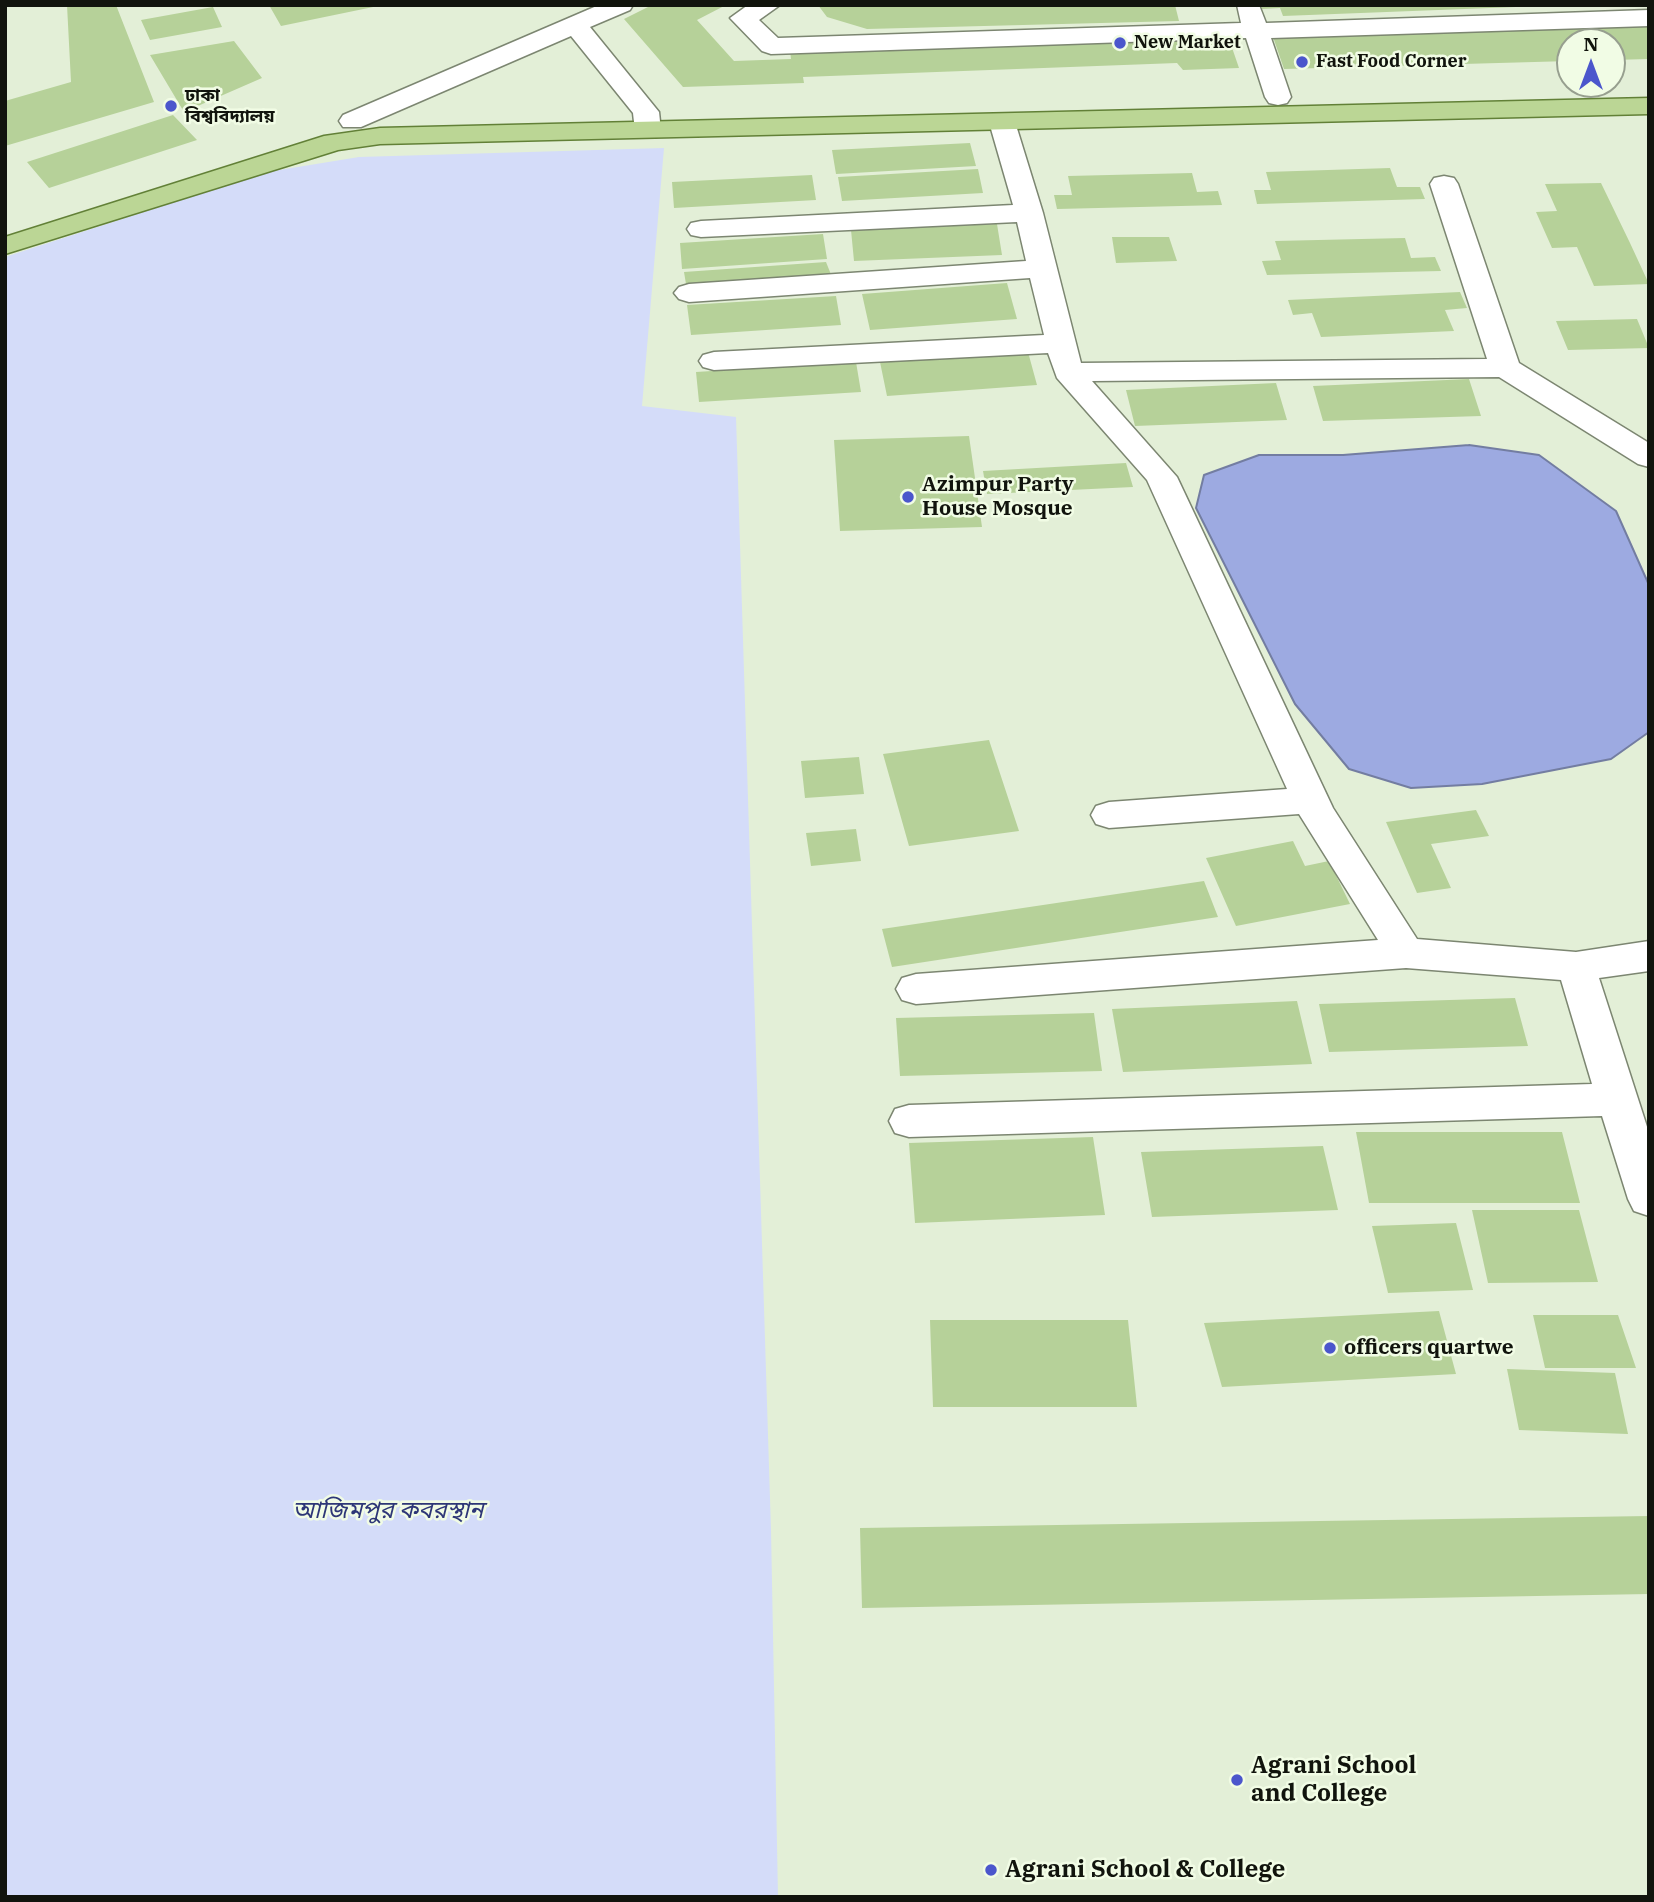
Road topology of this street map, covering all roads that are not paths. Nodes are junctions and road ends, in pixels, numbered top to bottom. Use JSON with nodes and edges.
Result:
{"nodes":[{"id":1,"x":621,"y":5,"type":"edge"},
{"id":2,"x":768,"y":5,"type":"edge"},
{"id":3,"x":1247,"y":5,"type":"edge"},
{"id":4,"x":1649,"y":18,"type":"edge"},
{"id":5,"x":575,"y":25,"type":"junction"},
{"id":6,"x":1255,"y":30,"type":"junction"},
{"id":7,"x":1649,"y":87,"type":"edge"},
{"id":8,"x":1278,"y":97,"type":"junction"},
{"id":9,"x":1649,"y":106,"type":"edge"},
{"id":10,"x":352,"y":121,"type":"junction"},
{"id":11,"x":647,"y":122,"type":"junction"},
{"id":12,"x":1002,"y":122,"type":"junction"},
{"id":13,"x":1444,"y":184,"type":"dead end"},
{"id":14,"x":1030,"y":213,"type":"junction"},
{"id":15,"x":5,"y":225,"type":"edge"},
{"id":16,"x":701,"y":229,"type":"dead end"},
{"id":17,"x":5,"y":246,"type":"edge"},
{"id":18,"x":1043,"y":268,"type":"junction"},
{"id":19,"x":690,"y":293,"type":"dead end"},
{"id":20,"x":1065,"y":357,"type":"junction"},
{"id":21,"x":714,"y":361,"type":"dead end"},
{"id":22,"x":1505,"y":368,"type":"junction"},
{"id":23,"x":1649,"y":457,"type":"edge"},
{"id":24,"x":1310,"y":800,"type":"junction"},
{"id":25,"x":1109,"y":815,"type":"dead end"},
{"id":26,"x":1406,"y":953,"type":"junction"},
{"id":27,"x":1649,"y":956,"type":"edge"},
{"id":28,"x":1576,"y":967,"type":"junction"},
{"id":29,"x":916,"y":989,"type":"dead end"},
{"id":30,"x":1616,"y":1100,"type":"junction"},
{"id":31,"x":909,"y":1122,"type":"dead end"},
{"id":32,"x":1649,"y":1199,"type":"edge"}],
"edges":[{"from":1,"to":5,"type":"street"},
{"from":2,"to":6,"type":"street"},
{"from":3,"to":6,"type":"street"},
{"from":4,"to":6,"type":"street"},
{"from":5,"to":10,"type":"street"},
{"from":5,"to":11,"type":"street"},
{"from":6,"to":8,"type":"street"},
{"from":7,"to":8,"type":"main road"},
{"from":8,"to":11,"type":"main road"},
{"from":9,"to":12,"type":"main road"},
{"from":10,"to":11,"type":"main road"},
{"from":10,"to":15,"type":"main road"},
{"from":11,"to":12,"type":"main road"},
{"from":11,"to":17,"type":"main road"},
{"from":12,"to":14,"type":"street"},
{"from":13,"to":22,"type":"street"},
{"from":14,"to":16,"type":"street"},
{"from":14,"to":18,"type":"street"},
{"from":18,"to":19,"type":"street"},
{"from":18,"to":20,"type":"street"},
{"from":20,"to":21,"type":"street"},
{"from":20,"to":22,"type":"street"},
{"from":20,"to":24,"type":"street"},
{"from":22,"to":23,"type":"street"},
{"from":24,"to":25,"type":"street"},
{"from":24,"to":26,"type":"street"},
{"from":26,"to":28,"type":"street"},
{"from":26,"to":29,"type":"street"},
{"from":27,"to":28,"type":"street"},
{"from":28,"to":30,"type":"street"},
{"from":30,"to":31,"type":"street"},
{"from":30,"to":32,"type":"street"}]}
